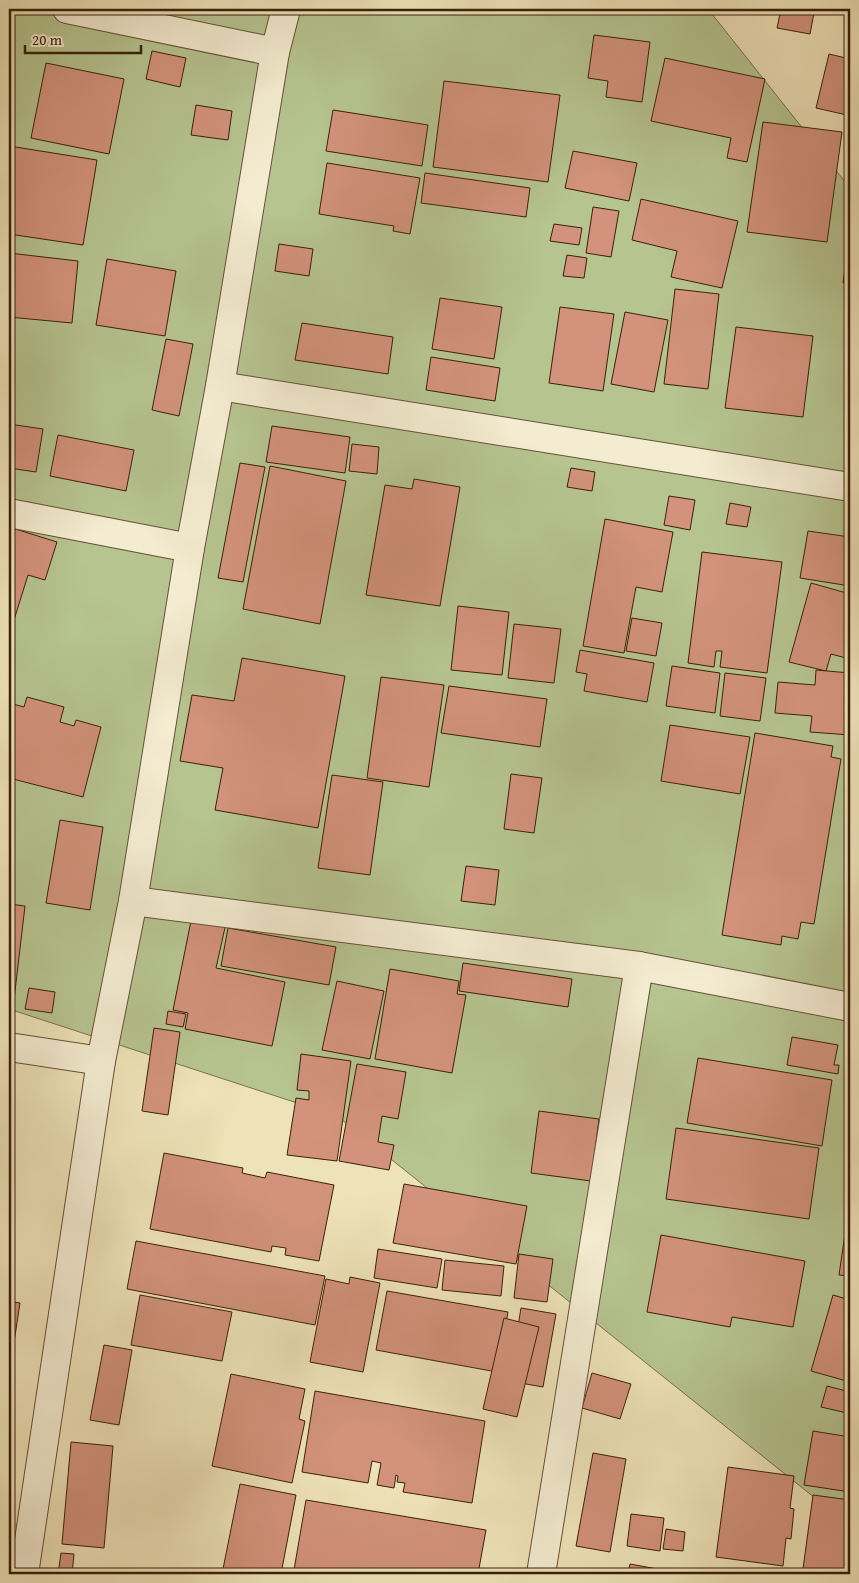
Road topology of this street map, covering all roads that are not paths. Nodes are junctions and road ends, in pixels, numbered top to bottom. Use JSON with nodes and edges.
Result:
{"nodes":[{"id":1,"x":67,"y":9,"type":"edge"},
{"id":2,"x":286,"y":9,"type":"edge"},
{"id":3,"x":275,"y":52,"type":"junction"},
{"id":4,"x":220,"y":386,"type":"junction"},
{"id":5,"x":850,"y":486,"type":"edge"},
{"id":6,"x":9,"y":513,"type":"edge"},
{"id":7,"x":190,"y":548,"type":"junction"},
{"id":8,"x":133,"y":901,"type":"junction"},
{"id":9,"x":639,"y":966,"type":"junction"},
{"id":10,"x":850,"y":1007,"type":"edge"},
{"id":11,"x":9,"y":1047,"type":"edge"},
{"id":12,"x":101,"y":1061,"type":"junction"},
{"id":13,"x":19,"y":1566,"type":"edge"},
{"id":14,"x":541,"y":1574,"type":"edge"}],
"edges":[{"from":1,"to":3,"type":"street"},
{"from":2,"to":3,"type":"street"},
{"from":3,"to":4,"type":"street"},
{"from":4,"to":5,"type":"street"},
{"from":4,"to":7,"type":"street"},
{"from":6,"to":7,"type":"street"},
{"from":7,"to":8,"type":"street"},
{"from":8,"to":9,"type":"street"},
{"from":8,"to":12,"type":"street"},
{"from":9,"to":10,"type":"street"},
{"from":9,"to":14,"type":"street"},
{"from":11,"to":12,"type":"street"},
{"from":12,"to":13,"type":"street"}]}
